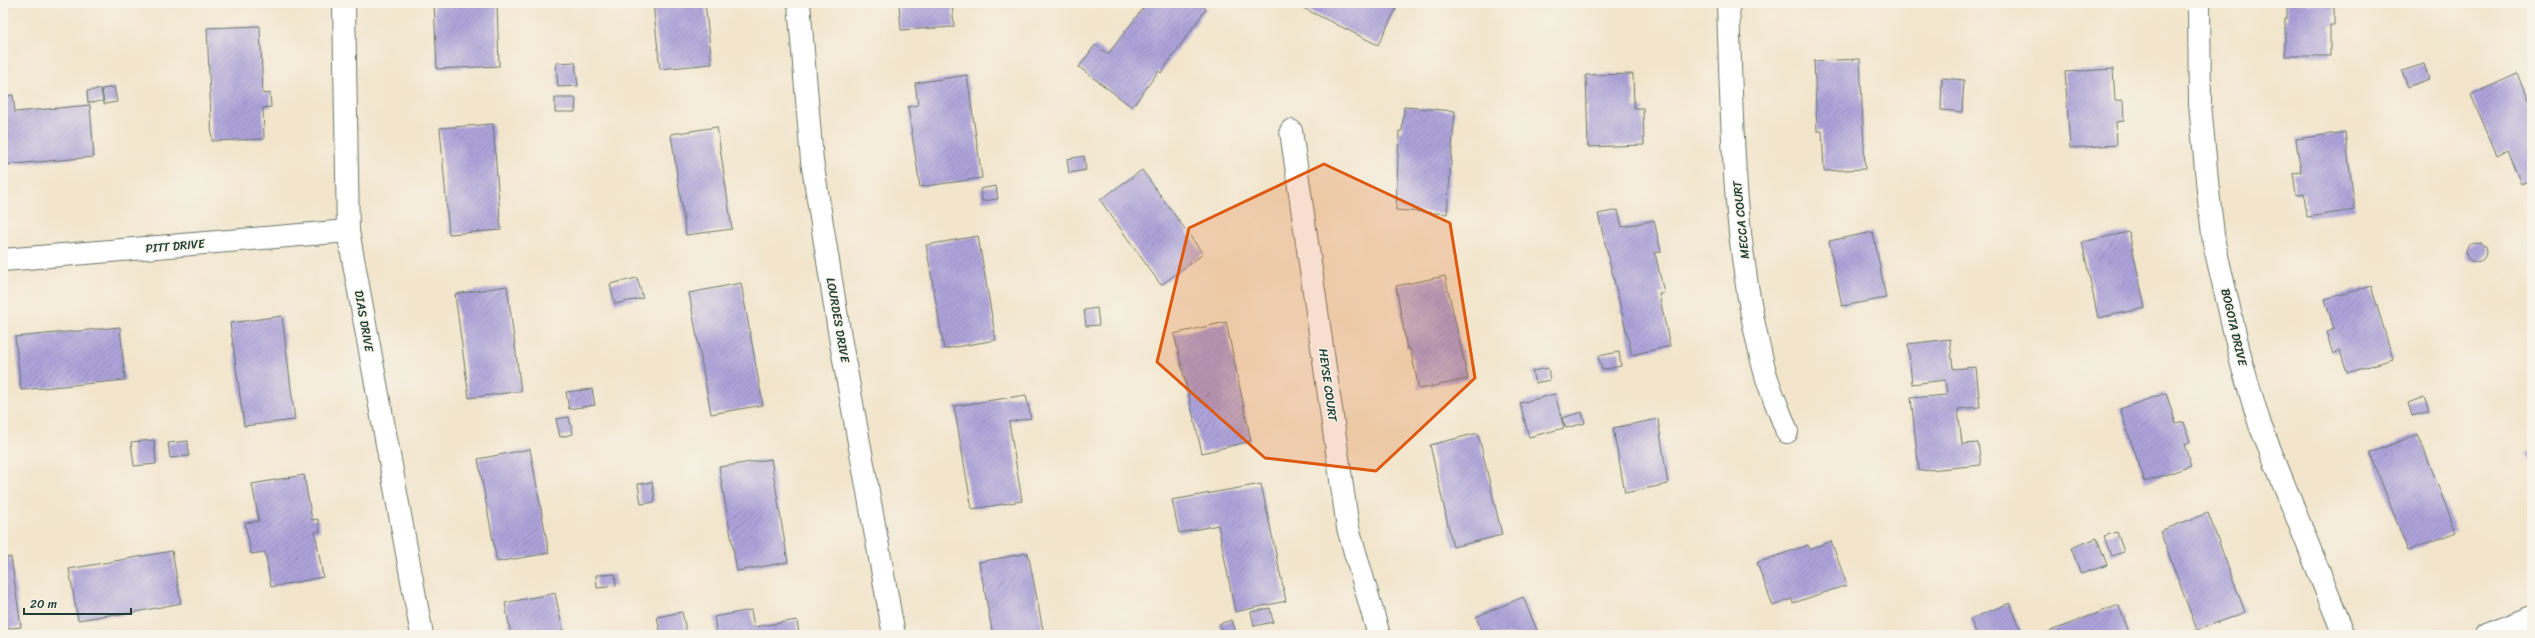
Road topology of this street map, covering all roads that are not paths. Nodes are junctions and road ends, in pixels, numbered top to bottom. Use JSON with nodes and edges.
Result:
{"nodes":[{"id":1,"x":344,"y":3,"type":"edge"},
{"id":2,"x":799,"y":3,"type":"edge"},
{"id":3,"x":1728,"y":3,"type":"edge"},
{"id":4,"x":2199,"y":3,"type":"edge"},
{"id":5,"x":1291,"y":131,"type":"dead end"},
{"id":6,"x":348,"y":231,"type":"junction"},
{"id":7,"x":3,"y":260,"type":"edge"},
{"id":8,"x":1787,"y":432,"type":"dead end"},
{"id":9,"x":2532,"y":618,"type":"edge"},
{"id":10,"x":422,"y":635,"type":"edge"},
{"id":11,"x":894,"y":635,"type":"edge"},
{"id":12,"x":1379,"y":635,"type":"edge"},
{"id":13,"x":2344,"y":635,"type":"edge"},
{"id":14,"x":2486,"y":635,"type":"edge"}],
"edges":[{"from":1,"to":6,"type":"street","name":"DIAS DRIVE"},
{"from":2,"to":11,"type":"street","name":"LOURDES DRIVE"},
{"from":3,"to":8,"type":"street","name":"MECCA COURT"},
{"from":4,"to":13,"type":"street","name":"BOGOTA DRIVE"},
{"from":5,"to":12,"type":"street","name":"HEYSE COURT"},
{"from":6,"to":7,"type":"street","name":"PITT DRIVE"},
{"from":6,"to":10,"type":"street","name":"DIAS DRIVE"},
{"from":9,"to":14,"type":"street"}]}
